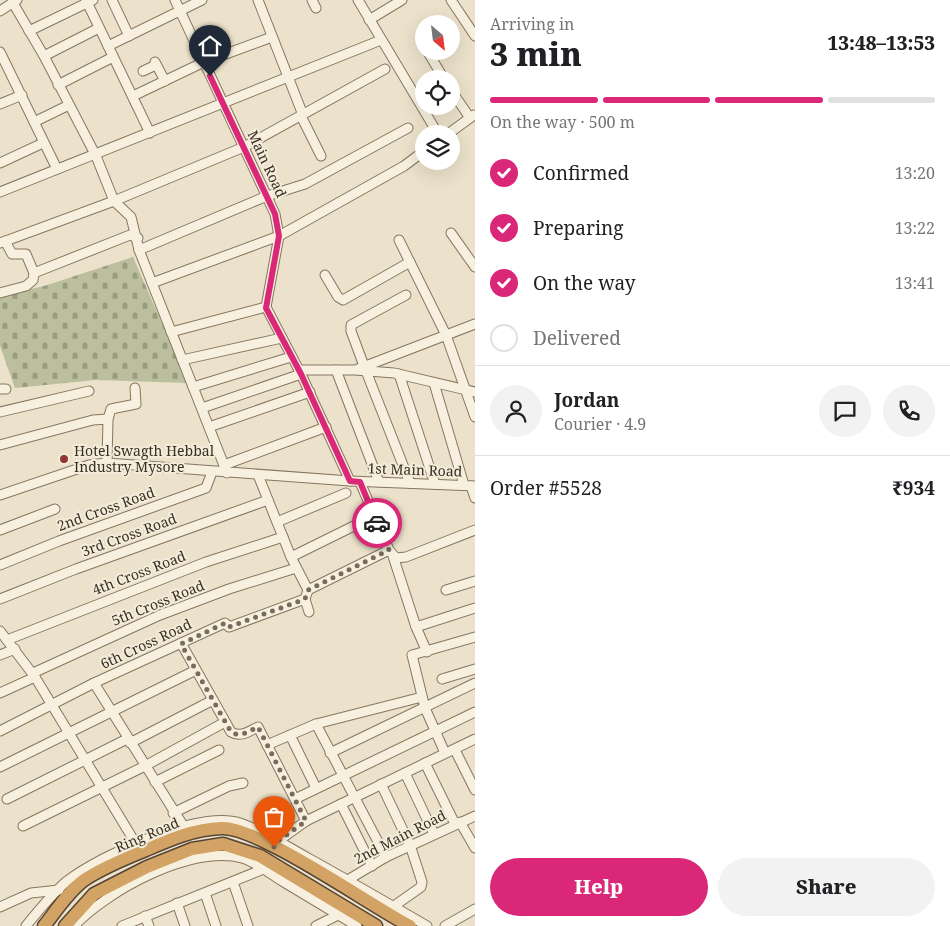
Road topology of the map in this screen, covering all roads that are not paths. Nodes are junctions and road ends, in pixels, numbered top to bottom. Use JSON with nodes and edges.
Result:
{"nodes":[{"id":1,"x":112,"y":0,"type":"edge"},
{"id":2,"x":175,"y":0,"type":"edge"},
{"id":3,"x":202,"y":0,"type":"edge"},
{"id":4,"x":258,"y":0,"type":"edge"},
{"id":5,"x":358,"y":0,"type":"edge"},
{"id":6,"x":402,"y":0,"type":"edge"},
{"id":7,"x":450,"y":0,"type":"edge"},
{"id":8,"x":89,"y":1,"type":"edge"},
{"id":9,"x":15,"y":2,"type":"edge"},
{"id":10,"x":180,"y":10,"type":"junction"},
{"id":11,"x":0,"y":11,"type":"edge"},
{"id":12,"x":369,"y":20,"type":"junction"},
{"id":13,"x":100,"y":28,"type":"junction"},
{"id":14,"x":29,"y":32,"type":"junction"},
{"id":15,"x":129,"y":36,"type":"junction"},
{"id":16,"x":272,"y":36,"type":"junction"},
{"id":17,"x":475,"y":36,"type":"edge"},
{"id":18,"x":381,"y":40,"type":"junction"},
{"id":19,"x":108,"y":46,"type":"junction"},
{"id":20,"x":0,"y":54,"type":"edge"},
{"id":21,"x":44,"y":56,"type":"junction"},
{"id":22,"x":113,"y":57,"type":"junction"},
{"id":23,"x":204,"y":62,"type":"junction"},
{"id":24,"x":386,"y":70,"type":"dead end"},
{"id":25,"x":143,"y":71,"type":"dead end"},
{"id":26,"x":288,"y":79,"type":"junction"},
{"id":27,"x":165,"y":81,"type":"junction"},
{"id":28,"x":58,"y":85,"type":"junction"},
{"id":29,"x":22,"y":95,"type":"junction"},
{"id":30,"x":133,"y":96,"type":"junction"},
{"id":31,"x":460,"y":101,"type":"edge"},
{"id":32,"x":0,"y":104,"type":"edge"},
{"id":33,"x":223,"y":104,"type":"junction"},
{"id":34,"x":69,"y":105,"type":"junction"},
{"id":35,"x":302,"y":116,"type":"junction"},
{"id":36,"x":473,"y":116,"type":"edge"},
{"id":37,"x":34,"y":122,"type":"junction"},
{"id":38,"x":433,"y":125,"type":"edge"},
{"id":39,"x":460,"y":125,"type":"edge"},
{"id":40,"x":408,"y":128,"type":"dead end"},
{"id":41,"x":150,"y":133,"type":"junction"},
{"id":42,"x":43,"y":143,"type":"junction"},
{"id":43,"x":244,"y":147,"type":"junction"},
{"id":44,"x":96,"y":156,"type":"junction"},
{"id":45,"x":321,"y":156,"type":"dead end"},
{"id":46,"x":415,"y":158,"type":"edge"},
{"id":47,"x":0,"y":163,"type":"edge"},
{"id":48,"x":57,"y":169,"type":"junction"},
{"id":49,"x":0,"y":192,"type":"edge"},
{"id":50,"x":267,"y":196,"type":"junction"},
{"id":51,"x":114,"y":201,"type":"junction"},
{"id":52,"x":450,"y":233,"type":"dead end"},
{"id":53,"x":279,"y":236,"type":"junction"},
{"id":54,"x":138,"y":238,"type":"junction"},
{"id":55,"x":399,"y":240,"type":"dead end"},
{"id":56,"x":3,"y":242,"type":"edge"},
{"id":57,"x":139,"y":250,"type":"junction"},
{"id":58,"x":410,"y":262,"type":"junction"},
{"id":59,"x":475,"y":267,"type":"edge"},
{"id":60,"x":34,"y":273,"type":"junction"},
{"id":61,"x":325,"y":275,"type":"dead end"},
{"id":62,"x":152,"y":283,"type":"junction"},
{"id":63,"x":0,"y":293,"type":"edge"},
{"id":64,"x":406,"y":295,"type":"dead end"},
{"id":65,"x":266,"y":308,"type":"junction"},
{"id":66,"x":475,"y":325,"type":"edge"},
{"id":67,"x":171,"y":332,"type":"junction"},
{"id":68,"x":446,"y":335,"type":"junction"},
{"id":69,"x":282,"y":338,"type":"junction"},
{"id":70,"x":291,"y":357,"type":"junction"},
{"id":71,"x":182,"y":360,"type":"junction"},
{"id":72,"x":365,"y":369,"type":"junction"},
{"id":73,"x":336,"y":370,"type":"junction"},
{"id":74,"x":300,"y":372,"type":"junction"},
{"id":75,"x":399,"y":374,"type":"junction"},
{"id":76,"x":434,"y":383,"type":"junction"},
{"id":77,"x":193,"y":387,"type":"junction"},
{"id":78,"x":135,"y":388,"type":"dead end"},
{"id":79,"x":465,"y":389,"type":"junction"},
{"id":80,"x":89,"y":391,"type":"dead end"},
{"id":81,"x":310,"y":392,"type":"junction"},
{"id":82,"x":475,"y":392,"type":"edge"},
{"id":83,"x":202,"y":408,"type":"junction"},
{"id":84,"x":0,"y":412,"type":"edge"},
{"id":85,"x":475,"y":418,"type":"edge"},
{"id":86,"x":108,"y":419,"type":"junction"},
{"id":87,"x":209,"y":427,"type":"junction"},
{"id":88,"x":326,"y":427,"type":"junction"},
{"id":89,"x":0,"y":445,"type":"edge"},
{"id":90,"x":107,"y":463,"type":"junction"},
{"id":91,"x":226,"y":469,"type":"junction"},
{"id":92,"x":212,"y":472,"type":"junction"},
{"id":93,"x":258,"y":475,"type":"junction"},
{"id":94,"x":350,"y":481,"type":"junction"},
{"id":95,"x":360,"y":482,"type":"junction"},
{"id":96,"x":379,"y":482,"type":"junction"},
{"id":97,"x":410,"y":483,"type":"junction"},
{"id":98,"x":435,"y":484,"type":"junction"},
{"id":99,"x":470,"y":486,"type":"edge"},
{"id":100,"x":346,"y":493,"type":"dead end"},
{"id":101,"x":0,"y":495,"type":"edge"},
{"id":102,"x":475,"y":498,"type":"edge"},
{"id":103,"x":268,"y":500,"type":"junction"},
{"id":104,"x":55,"y":509,"type":"dead end"},
{"id":105,"x":374,"y":516,"type":"junction"},
{"id":106,"x":277,"y":522,"type":"junction"},
{"id":107,"x":0,"y":530,"type":"edge"},
{"id":108,"x":475,"y":530,"type":"edge"},
{"id":109,"x":283,"y":537,"type":"junction"},
{"id":110,"x":391,"y":553,"type":"junction"},
{"id":111,"x":291,"y":557,"type":"junction"},
{"id":112,"x":0,"y":565,"type":"edge"},
{"id":113,"x":296,"y":568,"type":"junction"},
{"id":114,"x":475,"y":581,"type":"edge"},
{"id":115,"x":446,"y":590,"type":"dead end"},
{"id":116,"x":307,"y":594,"type":"junction"},
{"id":117,"x":0,"y":599,"type":"edge"},
{"id":118,"x":475,"y":608,"type":"edge"},
{"id":119,"x":309,"y":612,"type":"dead end"},
{"id":120,"x":416,"y":627,"type":"junction"},
{"id":121,"x":0,"y":631,"type":"edge"},
{"id":122,"x":475,"y":638,"type":"edge"},
{"id":123,"x":7,"y":640,"type":"junction"},
{"id":124,"x":181,"y":644,"type":"junction"},
{"id":125,"x":15,"y":649,"type":"junction"},
{"id":126,"x":427,"y":652,"type":"junction"},
{"id":127,"x":0,"y":655,"type":"edge"},
{"id":128,"x":475,"y":669,"type":"edge"},
{"id":129,"x":196,"y":670,"type":"junction"},
{"id":130,"x":34,"y":675,"type":"junction"},
{"id":131,"x":442,"y":679,"type":"dead end"},
{"id":132,"x":94,"y":683,"type":"junction"},
{"id":133,"x":475,"y":684,"type":"edge"},
{"id":134,"x":0,"y":693,"type":"edge"},
{"id":135,"x":422,"y":697,"type":"junction"},
{"id":136,"x":213,"y":700,"type":"junction"},
{"id":137,"x":52,"y":706,"type":"junction"},
{"id":138,"x":425,"y":708,"type":"junction"},
{"id":139,"x":112,"y":712,"type":"junction"},
{"id":140,"x":475,"y":712,"type":"edge"},
{"id":141,"x":225,"y":722,"type":"junction"},
{"id":142,"x":316,"y":724,"type":"junction"},
{"id":143,"x":0,"y":731,"type":"edge"},
{"id":144,"x":434,"y":731,"type":"junction"},
{"id":145,"x":68,"y":733,"type":"junction"},
{"id":146,"x":290,"y":735,"type":"junction"},
{"id":147,"x":475,"y":739,"type":"edge"},
{"id":148,"x":129,"y":741,"type":"junction"},
{"id":149,"x":267,"y":745,"type":"junction"},
{"id":150,"x":219,"y":750,"type":"dead end"},
{"id":151,"x":455,"y":750,"type":"junction"},
{"id":152,"x":330,"y":753,"type":"junction"},
{"id":153,"x":445,"y":753,"type":"junction"},
{"id":154,"x":85,"y":760,"type":"junction"},
{"id":155,"x":426,"y":763,"type":"junction"},
{"id":156,"x":145,"y":766,"type":"junction"},
{"id":157,"x":0,"y":767,"type":"edge"},
{"id":158,"x":405,"y":773,"type":"junction"},
{"id":159,"x":341,"y":776,"type":"junction"},
{"id":160,"x":155,"y":782,"type":"junction"},
{"id":161,"x":243,"y":782,"type":"dead end"},
{"id":162,"x":382,"y":784,"type":"junction"},
{"id":163,"x":102,"y":787,"type":"junction"},
{"id":164,"x":316,"y":788,"type":"junction"},
{"id":165,"x":475,"y":790,"type":"edge"},
{"id":166,"x":354,"y":798,"type":"junction"},
{"id":167,"x":7,"y":799,"type":"dead end"},
{"id":168,"x":295,"y":800,"type":"junction"},
{"id":169,"x":341,"y":804,"type":"junction"},
{"id":170,"x":173,"y":813,"type":"junction"},
{"id":171,"x":475,"y":816,"type":"edge"},
{"id":172,"x":306,"y":821,"type":"junction"},
{"id":173,"x":458,"y":823,"type":"junction"},
{"id":174,"x":23,"y":826,"type":"dead end"},
{"id":175,"x":184,"y":827,"type":"junction"},
{"id":176,"x":434,"y":834,"type":"junction"},
{"id":177,"x":136,"y":844,"type":"junction"},
{"id":178,"x":276,"y":844,"type":"junction"},
{"id":179,"x":410,"y":845,"type":"junction"},
{"id":180,"x":475,"y":848,"type":"edge"},
{"id":181,"x":386,"y":857,"type":"junction"},
{"id":182,"x":308,"y":866,"type":"junction"},
{"id":183,"x":372,"y":866,"type":"junction"},
{"id":184,"x":268,"y":867,"type":"junction"},
{"id":185,"x":298,"y":879,"type":"junction"},
{"id":186,"x":233,"y":882,"type":"junction"},
{"id":187,"x":344,"y":883,"type":"junction"},
{"id":188,"x":59,"y":890,"type":"junction"},
{"id":189,"x":205,"y":893,"type":"junction"},
{"id":190,"x":177,"y":903,"type":"junction"},
{"id":191,"x":394,"y":906,"type":"junction"},
{"id":192,"x":0,"y":907,"type":"edge"},
{"id":193,"x":475,"y":909,"type":"edge"},
{"id":194,"x":338,"y":914,"type":"junction"},
{"id":195,"x":146,"y":916,"type":"junction"},
{"id":196,"x":26,"y":926,"type":"edge"},
{"id":197,"x":44,"y":926,"type":"edge"},
{"id":198,"x":65,"y":926,"type":"edge"},
{"id":199,"x":74,"y":926,"type":"edge"},
{"id":200,"x":122,"y":926,"type":"edge"},
{"id":201,"x":149,"y":926,"type":"edge"},
{"id":202,"x":184,"y":926,"type":"edge"},
{"id":203,"x":216,"y":926,"type":"edge"},
{"id":204,"x":248,"y":926,"type":"edge"},
{"id":205,"x":316,"y":926,"type":"edge"},
{"id":206,"x":357,"y":926,"type":"edge"},
{"id":207,"x":376,"y":926,"type":"edge"},
{"id":208,"x":410,"y":926,"type":"edge"},
{"id":209,"x":427,"y":926,"type":"edge"},
{"id":210,"x":445,"y":926,"type":"edge"}],
"edges":[{"from":1,"to":15,"type":"street"},
{"from":2,"to":10,"type":"street","name":"Main Road"},
{"from":3,"to":10,"type":"street"},
{"from":4,"to":16,"type":"street"},
{"from":5,"to":12,"type":"street"},
{"from":6,"to":12,"type":"street"},
{"from":7,"to":17,"type":"street"},
{"from":8,"to":13,"type":"street"},
{"from":8,"to":14,"type":"street"},
{"from":9,"to":11,"type":"street"},
{"from":9,"to":14,"type":"street"},
{"from":10,"to":15,"type":"street"},
{"from":10,"to":23,"type":"street","name":"Main Road"},
{"from":12,"to":18,"type":"street"},
{"from":13,"to":19,"type":"street"},
{"from":13,"to":21,"type":"street"},
{"from":14,"to":21,"type":"street"},
{"from":15,"to":19,"type":"street"},
{"from":16,"to":23,"type":"street"},
{"from":16,"to":26,"type":"street"},
{"from":18,"to":26,"type":"street"},
{"from":18,"to":38,"type":"street"},
{"from":19,"to":22,"type":"street"},
{"from":20,"to":29,"type":"street"},
{"from":21,"to":28,"type":"street"},
{"from":22,"to":28,"type":"street"},
{"from":22,"to":30,"type":"street"},
{"from":23,"to":27,"type":"street"},
{"from":23,"to":33,"type":"street","name":"Main Road"},
{"from":24,"to":35,"type":"street"},
{"from":25,"to":27,"type":"street"},
{"from":26,"to":33,"type":"street"},
{"from":26,"to":35,"type":"street"},
{"from":27,"to":30,"type":"street"},
{"from":28,"to":34,"type":"street"},
{"from":29,"to":32,"type":"street"},
{"from":29,"to":37,"type":"street"},
{"from":30,"to":41,"type":"street"},
{"from":31,"to":36,"type":"street"},
{"from":33,"to":41,"type":"street"},
{"from":33,"to":43,"type":"street","name":"Main Road"},
{"from":34,"to":37,"type":"street"},
{"from":34,"to":44,"type":"street"},
{"from":35,"to":43,"type":"street"},
{"from":35,"to":45,"type":"street"},
{"from":36,"to":39,"type":"street"},
{"from":37,"to":42,"type":"street"},
{"from":40,"to":50,"type":"street"},
{"from":41,"to":44,"type":"street"},
{"from":42,"to":47,"type":"street"},
{"from":42,"to":48,"type":"street"},
{"from":43,"to":50,"type":"street","name":"Main Road"},
{"from":43,"to":51,"type":"street"},
{"from":44,"to":48,"type":"street"},
{"from":44,"to":51,"type":"street"},
{"from":46,"to":53,"type":"street"},
{"from":48,"to":49,"type":"street"},
{"from":50,"to":53,"type":"street","name":"Main Road"},
{"from":50,"to":57,"type":"street"},
{"from":51,"to":54,"type":"street"},
{"from":51,"to":56,"type":"street"},
{"from":52,"to":59,"type":"street"},
{"from":53,"to":62,"type":"street"},
{"from":53,"to":65,"type":"street","name":"Main Road"},
{"from":54,"to":57,"type":"street"},
{"from":54,"to":60,"type":"street"},
{"from":55,"to":58,"type":"street"},
{"from":56,"to":60,"type":"street"},
{"from":57,"to":62,"type":"street"},
{"from":58,"to":61,"type":"street"},
{"from":58,"to":68,"type":"street"},
{"from":60,"to":63,"type":"street"},
{"from":62,"to":67,"type":"street"},
{"from":64,"to":72,"type":"street"},
{"from":65,"to":67,"type":"street"},
{"from":65,"to":69,"type":"street"},
{"from":66,"to":68,"type":"street"},
{"from":67,"to":71,"type":"street"},
{"from":68,"to":72,"type":"street"},
{"from":68,"to":79,"type":"street"},
{"from":69,"to":70,"type":"street"},
{"from":69,"to":71,"type":"street"},
{"from":70,"to":74,"type":"street"},
{"from":70,"to":77,"type":"street"},
{"from":71,"to":77,"type":"street"},
{"from":72,"to":73,"type":"street"},
{"from":72,"to":75,"type":"street"},
{"from":72,"to":97,"type":"street"},
{"from":73,"to":74,"type":"street"},
{"from":73,"to":96,"type":"street"},
{"from":74,"to":81,"type":"street"},
{"from":74,"to":83,"type":"street"},
{"from":75,"to":76,"type":"street"},
{"from":75,"to":98,"type":"street"},
{"from":76,"to":79,"type":"street"},
{"from":76,"to":99,"type":"street"},
{"from":77,"to":83,"type":"street"},
{"from":78,"to":86,"type":"street"},
{"from":79,"to":82,"type":"street"},
{"from":79,"to":85,"type":"street"},
{"from":80,"to":84,"type":"street"},
{"from":81,"to":87,"type":"street"},
{"from":81,"to":88,"type":"street"},
{"from":83,"to":87,"type":"street"},
{"from":86,"to":89,"type":"street"},
{"from":86,"to":90,"type":"street"},
{"from":87,"to":91,"type":"street"},
{"from":88,"to":91,"type":"street"},
{"from":88,"to":94,"type":"street"},
{"from":90,"to":92,"type":"street","name":"1st Main Road"},
{"from":90,"to":101,"type":"street","name":"1st Main Road"},
{"from":91,"to":92,"type":"street","name":"1st Main Road"},
{"from":91,"to":93,"type":"street","name":"1st Main Road"},
{"from":92,"to":112,"type":"street","name":"2nd Cross Road"},
{"from":93,"to":94,"type":"street","name":"1st Main Road"},
{"from":93,"to":103,"type":"street"},
{"from":94,"to":95,"type":"street","name":"1st Main Road"},
{"from":95,"to":96,"type":"street","name":"1st Main Road"},
{"from":95,"to":105,"type":"street"},
{"from":96,"to":97,"type":"street","name":"1st Main Road"},
{"from":97,"to":98,"type":"street","name":"1st Main Road"},
{"from":98,"to":99,"type":"street","name":"1st Main Road"},
{"from":99,"to":102,"type":"street"},
{"from":100,"to":106,"type":"street"},
{"from":103,"to":106,"type":"street"},
{"from":103,"to":117,"type":"street","name":"3rd Cross Road"},
{"from":104,"to":107,"type":"street"},
{"from":105,"to":110,"type":"street"},
{"from":105,"to":111,"type":"street"},
{"from":106,"to":109,"type":"street"},
{"from":108,"to":110,"type":"street"},
{"from":109,"to":111,"type":"street"},
{"from":109,"to":123,"type":"street","name":"4th Cross Road"},
{"from":110,"to":116,"type":"street"},
{"from":110,"to":120,"type":"street"},
{"from":111,"to":113,"type":"street"},
{"from":113,"to":116,"type":"street"},
{"from":113,"to":130,"type":"street","name":"5th Cross Road"},
{"from":114,"to":115,"type":"street"},
{"from":116,"to":119,"type":"street"},
{"from":116,"to":124,"type":"street","name":"6th Cross Road"},
{"from":118,"to":120,"type":"street"},
{"from":120,"to":126,"type":"street"},
{"from":121,"to":123,"type":"street"},
{"from":122,"to":126,"type":"street"},
{"from":123,"to":125,"type":"street"},
{"from":124,"to":129,"type":"street"},
{"from":124,"to":132,"type":"street","name":"6th Cross Road"},
{"from":125,"to":127,"type":"street"},
{"from":125,"to":130,"type":"street"},
{"from":126,"to":135,"type":"street"},
{"from":128,"to":131,"type":"street"},
{"from":129,"to":136,"type":"street"},
{"from":129,"to":139,"type":"street"},
{"from":130,"to":134,"type":"street","name":"5th Cross Road"},
{"from":130,"to":137,"type":"street"},
{"from":132,"to":137,"type":"street","name":"6th Cross Road"},
{"from":132,"to":139,"type":"street"},
{"from":133,"to":138,"type":"street"},
{"from":135,"to":138,"type":"street"},
{"from":135,"to":142,"type":"street"},
{"from":136,"to":141,"type":"street"},
{"from":136,"to":148,"type":"street"},
{"from":137,"to":143,"type":"street","name":"6th Cross Road"},
{"from":137,"to":145,"type":"street"},
{"from":138,"to":144,"type":"street"},
{"from":138,"to":152,"type":"street"},
{"from":139,"to":145,"type":"street"},
{"from":139,"to":148,"type":"street"},
{"from":140,"to":144,"type":"street"},
{"from":141,"to":149,"type":"street"},
{"from":141,"to":156,"type":"street"},
{"from":142,"to":146,"type":"street"},
{"from":142,"to":152,"type":"street"},
{"from":144,"to":153,"type":"street"},
{"from":144,"to":159,"type":"street"},
{"from":145,"to":154,"type":"street"},
{"from":145,"to":157,"type":"street"},
{"from":146,"to":149,"type":"street"},
{"from":146,"to":164,"type":"street"},
{"from":147,"to":151,"type":"street"},
{"from":148,"to":154,"type":"street"},
{"from":148,"to":156,"type":"street"},
{"from":149,"to":168,"type":"street"},
{"from":150,"to":160,"type":"street"},
{"from":151,"to":153,"type":"street"},
{"from":151,"to":165,"type":"street"},
{"from":152,"to":159,"type":"street"},
{"from":153,"to":155,"type":"street"},
{"from":154,"to":163,"type":"street"},
{"from":154,"to":167,"type":"street"},
{"from":155,"to":158,"type":"street"},
{"from":155,"to":173,"type":"street"},
{"from":156,"to":160,"type":"street"},
{"from":156,"to":163,"type":"street"},
{"from":158,"to":162,"type":"street"},
{"from":158,"to":176,"type":"street"},
{"from":159,"to":164,"type":"street"},
{"from":159,"to":166,"type":"street"},
{"from":160,"to":170,"type":"street"},
{"from":161,"to":170,"type":"street"},
{"from":162,"to":166,"type":"street"},
{"from":162,"to":179,"type":"street"},
{"from":163,"to":174,"type":"street"},
{"from":163,"to":177,"type":"street"},
{"from":164,"to":168,"type":"street"},
{"from":166,"to":169,"type":"street"},
{"from":166,"to":181,"type":"street"},
{"from":168,"to":172,"type":"street"},
{"from":169,"to":172,"type":"street"},
{"from":169,"to":183,"type":"street"},
{"from":170,"to":175,"type":"street"},
{"from":171,"to":173,"type":"street","name":"2nd Main Road"},
{"from":172,"to":178,"type":"street"},
{"from":173,"to":176,"type":"street","name":"2nd Main Road"},
{"from":173,"to":180,"type":"street"},
{"from":175,"to":177,"type":"street"},
{"from":175,"to":178,"type":"street"},
{"from":176,"to":179,"type":"street","name":"2nd Main Road"},
{"from":177,"to":188,"type":"street"},
{"from":178,"to":182,"type":"highway","name":"Ring Road"},
{"from":178,"to":187,"type":"street"},
{"from":178,"to":197,"type":"highway","name":"Ring Road"},
{"from":179,"to":181,"type":"street","name":"2nd Main Road"},
{"from":179,"to":191,"type":"street"},
{"from":181,"to":183,"type":"street","name":"2nd Main Road"},
{"from":182,"to":185,"type":"highway"},
{"from":182,"to":187,"type":"highway","name":"Ring Road"},
{"from":183,"to":187,"type":"street","name":"2nd Main Road"},
{"from":184,"to":185,"type":"highway"},
{"from":184,"to":186,"type":"street"},
{"from":184,"to":194,"type":"street"},
{"from":184,"to":198,"type":"highway"},
{"from":184,"to":199,"type":"street"},
{"from":185,"to":207,"type":"highway"},
{"from":186,"to":189,"type":"street"},
{"from":186,"to":204,"type":"street"},
{"from":187,"to":191,"type":"street"},
{"from":187,"to":208,"type":"highway","name":"Ring Road"},
{"from":188,"to":192,"type":"street"},
{"from":188,"to":196,"type":"street"},
{"from":189,"to":190,"type":"street"},
{"from":189,"to":203,"type":"street"},
{"from":190,"to":195,"type":"street"},
{"from":190,"to":202,"type":"street"},
{"from":191,"to":209,"type":"street"},
{"from":193,"to":210,"type":"street"},
{"from":194,"to":205,"type":"street"},
{"from":194,"to":206,"type":"street"},
{"from":195,"to":200,"type":"street"},
{"from":195,"to":201,"type":"street"}]}
